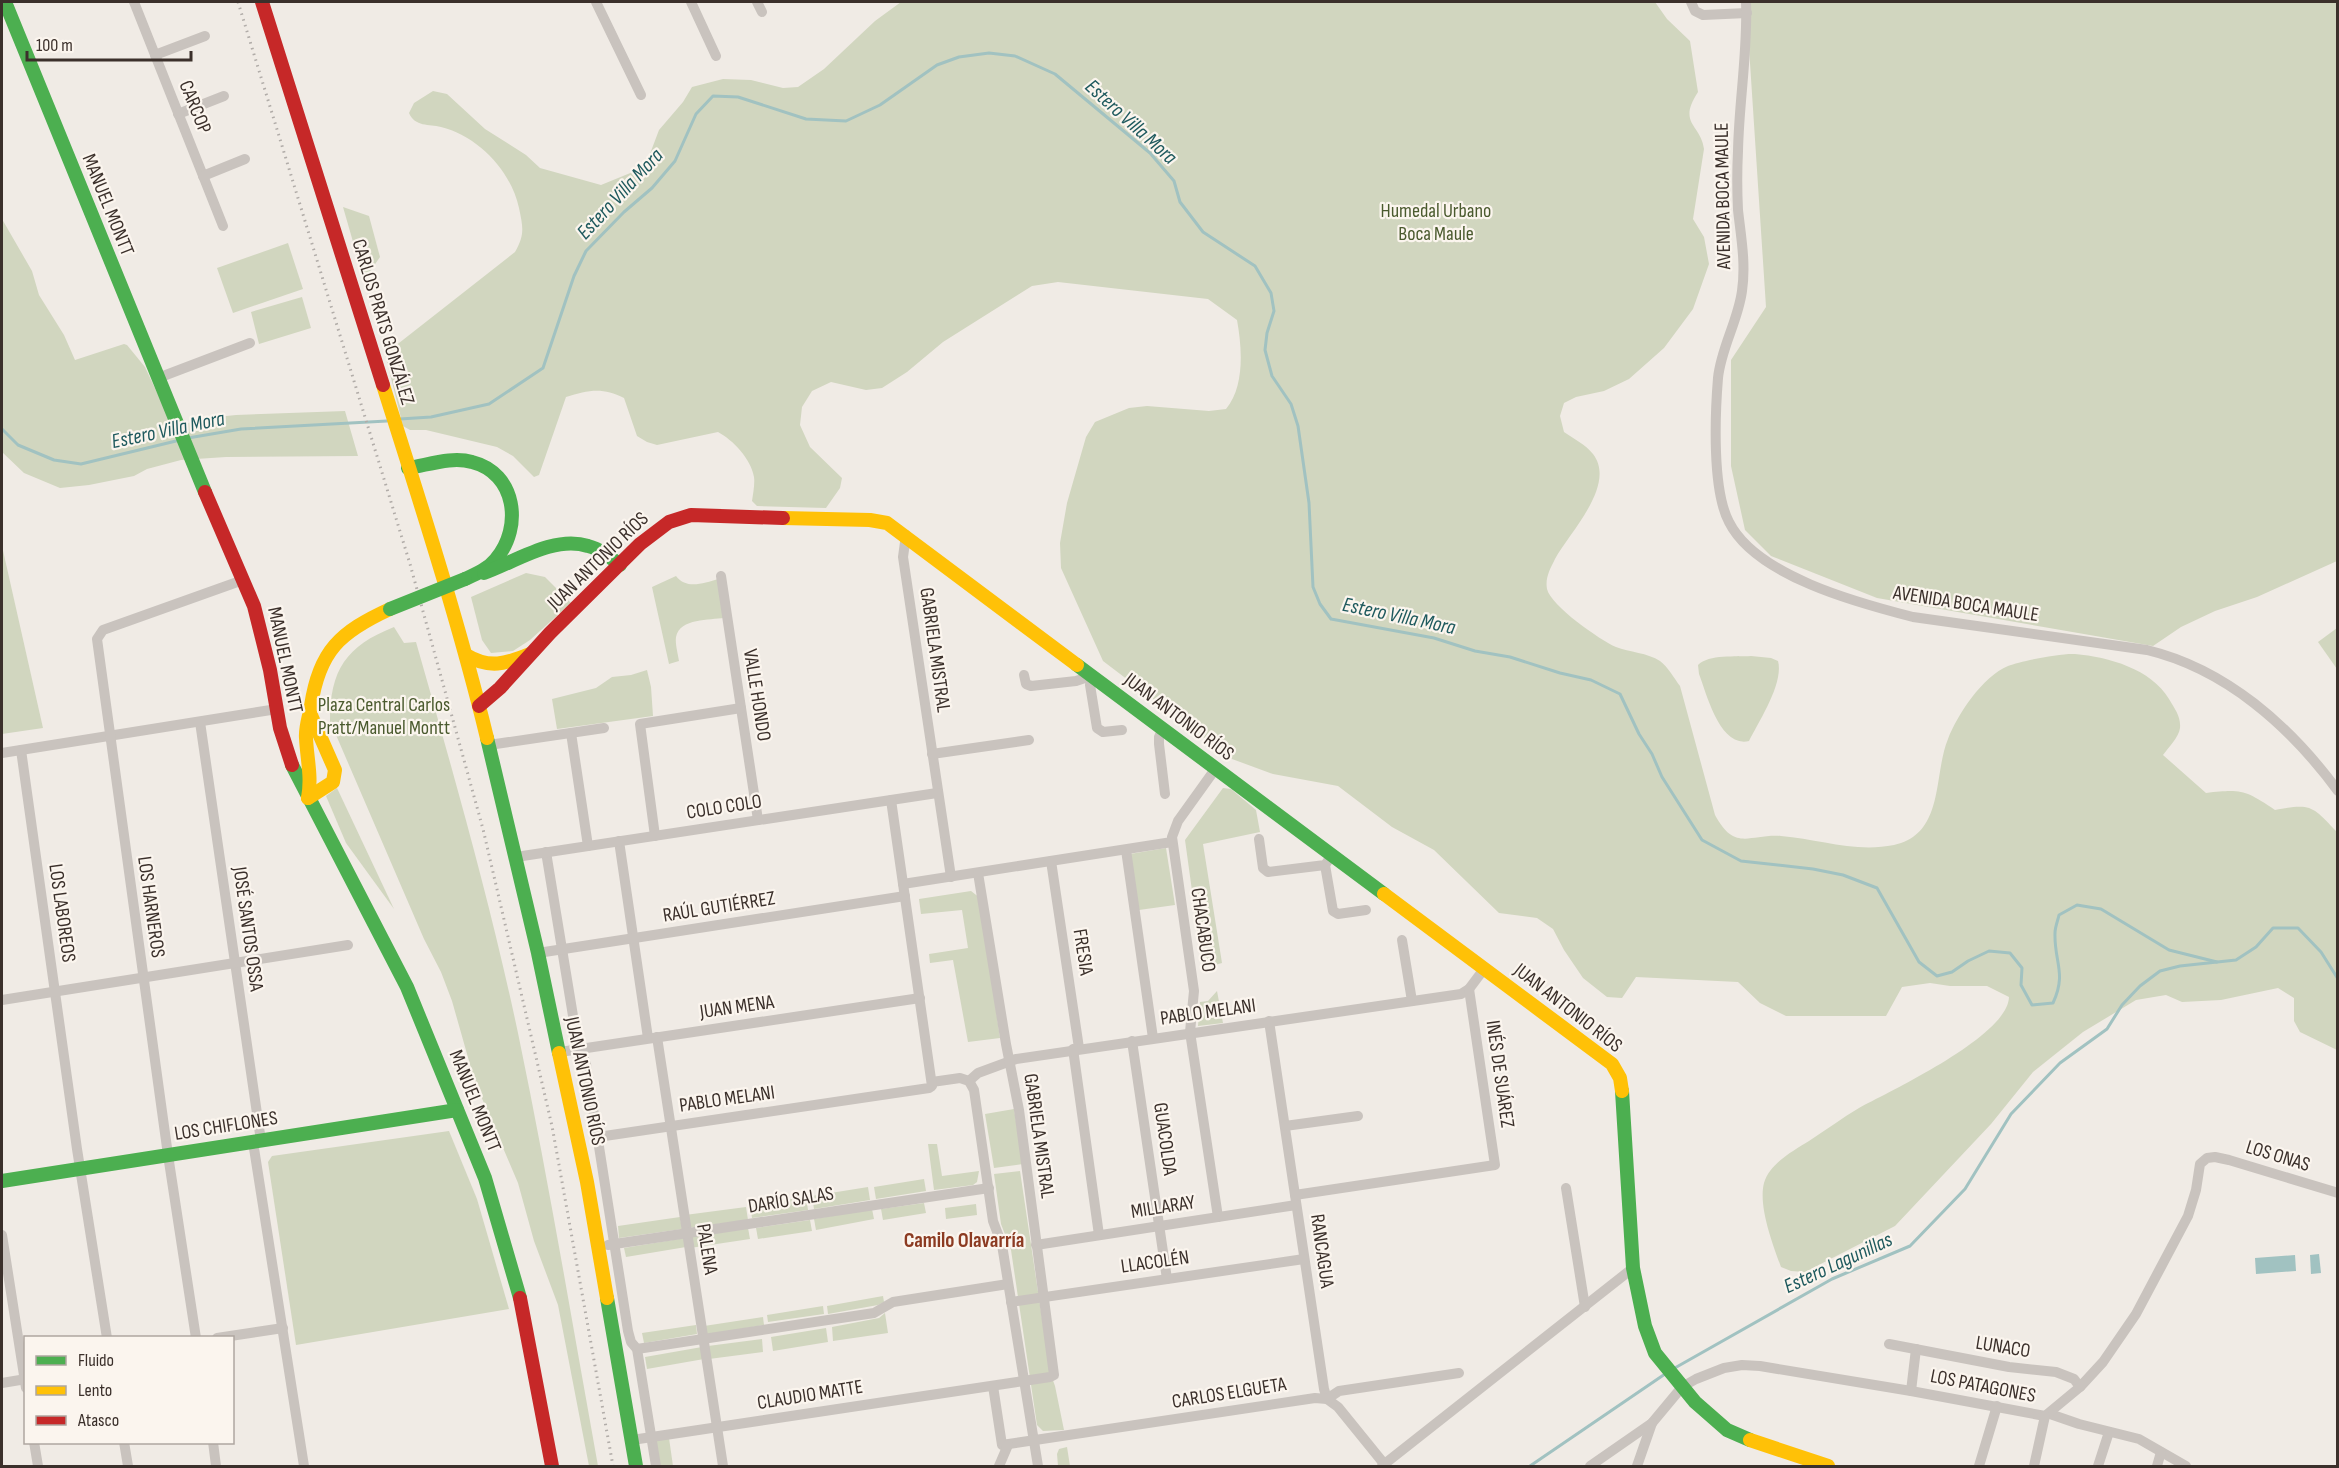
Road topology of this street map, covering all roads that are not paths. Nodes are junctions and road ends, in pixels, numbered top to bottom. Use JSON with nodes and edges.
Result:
{"nodes":[{"id":1,"x":5,"y":2,"type":"edge"},
{"id":2,"x":134,"y":2,"type":"edge"},
{"id":3,"x":262,"y":2,"type":"edge"},
{"id":4,"x":596,"y":2,"type":"edge"},
{"id":5,"x":691,"y":2,"type":"edge"},
{"id":6,"x":1691,"y":2,"type":"edge"},
{"id":7,"x":1746,"y":2,"type":"edge"},
{"id":8,"x":1747,"y":13,"type":"junction"},
{"id":9,"x":205,"y":36,"type":"dead end"},
{"id":10,"x":155,"y":56,"type":"junction"},
{"id":11,"x":716,"y":56,"type":"dead end"},
{"id":12,"x":641,"y":95,"type":"dead end"},
{"id":13,"x":224,"y":96,"type":"dead end"},
{"id":14,"x":178,"y":114,"type":"junction"},
{"id":15,"x":245,"y":159,"type":"dead end"},
{"id":16,"x":203,"y":176,"type":"junction"},
{"id":17,"x":223,"y":226,"type":"dead end"},
{"id":18,"x":250,"y":343,"type":"dead end"},
{"id":19,"x":158,"y":378,"type":"junction"},
{"id":20,"x":408,"y":468,"type":"junction"},
{"id":21,"x":906,"y":535,"type":"junction"},
{"id":22,"x":620,"y":566,"type":"junction"},
{"id":23,"x":721,"y":576,"type":"dead end"},
{"id":24,"x":470,"y":577,"type":"junction"},
{"id":25,"x":243,"y":580,"type":"junction"},
{"id":26,"x":530,"y":654,"type":"junction"},
{"id":27,"x":466,"y":655,"type":"junction"},
{"id":28,"x":1024,"y":675,"type":"dead end"},
{"id":29,"x":1091,"y":676,"type":"junction"},
{"id":30,"x":479,"y":706,"type":"junction"},
{"id":31,"x":741,"y":708,"type":"junction"},
{"id":32,"x":277,"y":710,"type":"junction"},
{"id":33,"x":310,"y":713,"type":"junction"},
{"id":34,"x":200,"y":722,"type":"junction"},
{"id":35,"x":603,"y":728,"type":"dead end"},
{"id":36,"x":1163,"y":729,"type":"junction"},
{"id":37,"x":1122,"y":730,"type":"dead end"},
{"id":38,"x":571,"y":733,"type":"junction"},
{"id":39,"x":110,"y":736,"type":"junction"},
{"id":40,"x":1029,"y":740,"type":"dead end"},
{"id":41,"x":489,"y":746,"type":"junction"},
{"id":42,"x":21,"y":750,"type":"junction"},
{"id":43,"x":2,"y":753,"type":"edge"},
{"id":44,"x":932,"y":754,"type":"junction"},
{"id":45,"x":1216,"y":768,"type":"junction"},
{"id":46,"x":2337,"y":790,"type":"edge"},
{"id":47,"x":937,"y":793,"type":"junction"},
{"id":48,"x":1166,"y":794,"type":"dead end"},
{"id":49,"x":308,"y":798,"type":"junction"},
{"id":50,"x":891,"y":800,"type":"junction"},
{"id":51,"x":758,"y":820,"type":"junction"},
{"id":52,"x":656,"y":836,"type":"junction"},
{"id":53,"x":1259,"y":839,"type":"dead end"},
{"id":54,"x":619,"y":841,"type":"junction"},
{"id":55,"x":1172,"y":842,"type":"junction"},
{"id":56,"x":588,"y":846,"type":"junction"},
{"id":57,"x":1126,"y":850,"type":"junction"},
{"id":58,"x":546,"y":852,"type":"junction"},
{"id":59,"x":516,"y":857,"type":"junction"},
{"id":60,"x":1329,"y":860,"type":"junction"},
{"id":61,"x":1051,"y":861,"type":"junction"},
{"id":62,"x":978,"y":873,"type":"junction"},
{"id":63,"x":951,"y":877,"type":"junction"},
{"id":64,"x":903,"y":884,"type":"junction"},
{"id":65,"x":905,"y":896,"type":"junction"},
{"id":66,"x":1366,"y":910,"type":"dead end"},
{"id":67,"x":633,"y":938,"type":"junction"},
{"id":68,"x":1402,"y":940,"type":"dead end"},
{"id":69,"x":348,"y":945,"type":"dead end"},
{"id":70,"x":562,"y":949,"type":"junction"},
{"id":71,"x":538,"y":953,"type":"junction"},
{"id":72,"x":235,"y":963,"type":"junction"},
{"id":73,"x":1484,"y":969,"type":"junction"},
{"id":74,"x":143,"y":977,"type":"junction"},
{"id":75,"x":1469,"y":988,"type":"junction"},
{"id":76,"x":55,"y":991,"type":"junction"},
{"id":77,"x":920,"y":998,"type":"junction"},
{"id":78,"x":2,"y":999,"type":"edge"},
{"id":79,"x":1412,"y":1001,"type":"junction"},
{"id":80,"x":1269,"y":1021,"type":"junction"},
{"id":81,"x":1190,"y":1032,"type":"junction"},
{"id":82,"x":652,"y":1038,"type":"junction"},
{"id":83,"x":1153,"y":1038,"type":"junction"},
{"id":84,"x":1132,"y":1041,"type":"junction"},
{"id":85,"x":581,"y":1048,"type":"junction"},
{"id":86,"x":1076,"y":1049,"type":"junction"},
{"id":87,"x":560,"y":1052,"type":"junction"},
{"id":88,"x":1010,"y":1060,"type":"junction"},
{"id":89,"x":969,"y":1081,"type":"junction"},
{"id":90,"x":932,"y":1084,"type":"junction"},
{"id":91,"x":457,"y":1110,"type":"junction"},
{"id":92,"x":1358,"y":1116,"type":"dead end"},
{"id":93,"x":670,"y":1126,"type":"junction"},
{"id":94,"x":1285,"y":1126,"type":"junction"},
{"id":95,"x":598,"y":1137,"type":"junction"},
{"id":96,"x":257,"y":1141,"type":"junction"},
{"id":97,"x":168,"y":1155,"type":"junction"},
{"id":98,"x":2206,"y":1158,"type":"joint"},
{"id":99,"x":1495,"y":1165,"type":"joint"},
{"id":100,"x":81,"y":1169,"type":"junction"},
{"id":101,"x":2,"y":1181,"type":"edge"},
{"id":102,"x":989,"y":1188,"type":"junction"},
{"id":103,"x":1566,"y":1188,"type":"dead end"},
{"id":104,"x":2337,"y":1193,"type":"edge"},
{"id":105,"x":1296,"y":1200,"type":"junction"},
{"id":106,"x":1218,"y":1217,"type":"junction"},
{"id":107,"x":1159,"y":1226,"type":"junction"},
{"id":108,"x":686,"y":1234,"type":"junction"},
{"id":109,"x":2,"y":1235,"type":"edge"},
{"id":110,"x":1099,"y":1235,"type":"junction"},
{"id":111,"x":615,"y":1244,"type":"junction"},
{"id":112,"x":1036,"y":1245,"type":"junction"},
{"id":113,"x":599,"y":1247,"type":"junction"},
{"id":114,"x":1304,"y":1258,"type":"junction"},
{"id":115,"x":1633,"y":1268,"type":"junction"},
{"id":116,"x":1167,"y":1279,"type":"junction"},
{"id":117,"x":1008,"y":1284,"type":"junction"},
{"id":118,"x":1043,"y":1297,"type":"junction"},
{"id":119,"x":1011,"y":1302,"type":"junction"},
{"id":120,"x":1585,"y":1307,"type":"junction"},
{"id":121,"x":283,"y":1328,"type":"junction"},
{"id":122,"x":107,"y":1336,"type":"edge"},
{"id":123,"x":196,"y":1336,"type":"edge"},
{"id":124,"x":230,"y":1336,"type":"edge"},
{"id":125,"x":703,"y":1340,"type":"junction"},
{"id":126,"x":1889,"y":1344,"type":"dead end"},
{"id":127,"x":637,"y":1349,"type":"junction"},
{"id":128,"x":1916,"y":1349,"type":"junction"},
{"id":129,"x":1459,"y":1373,"type":"dead end"},
{"id":130,"x":24,"y":1376,"type":"edge"},
{"id":131,"x":1024,"y":1381,"type":"junction"},
{"id":132,"x":24,"y":1382,"type":"edge"},
{"id":133,"x":1677,"y":1382,"type":"junction"},
{"id":134,"x":2,"y":1383,"type":"edge"},
{"id":135,"x":993,"y":1386,"type":"junction"},
{"id":136,"x":2080,"y":1387,"type":"junction"},
{"id":137,"x":1911,"y":1390,"type":"junction"},
{"id":138,"x":1327,"y":1399,"type":"junction"},
{"id":139,"x":1997,"y":1406,"type":"junction"},
{"id":140,"x":2048,"y":1415,"type":"junction"},
{"id":141,"x":1652,"y":1423,"type":"junction"},
{"id":142,"x":717,"y":1427,"type":"junction"},
{"id":143,"x":2109,"y":1432,"type":"junction"},
{"id":144,"x":651,"y":1437,"type":"junction"},
{"id":145,"x":632,"y":1440,"type":"junction"},
{"id":146,"x":1034,"y":1441,"type":"junction"},
{"id":147,"x":34,"y":1444,"type":"edge"},
{"id":148,"x":124,"y":1444,"type":"edge"},
{"id":149,"x":213,"y":1444,"type":"edge"},
{"id":150,"x":1005,"y":1445,"type":"junction"},
{"id":151,"x":2161,"y":1452,"type":"junction"},
{"id":152,"x":1383,"y":1466,"type":"edge"},
{"id":153,"x":38,"y":1467,"type":"edge"},
{"id":154,"x":128,"y":1467,"type":"edge"},
{"id":155,"x":216,"y":1467,"type":"edge"},
{"id":156,"x":304,"y":1467,"type":"edge"},
{"id":157,"x":552,"y":1467,"type":"edge"},
{"id":158,"x":636,"y":1467,"type":"edge"},
{"id":159,"x":656,"y":1467,"type":"edge"},
{"id":160,"x":723,"y":1467,"type":"edge"},
{"id":161,"x":999,"y":1467,"type":"edge"},
{"id":162,"x":1038,"y":1467,"type":"edge"},
{"id":163,"x":1590,"y":1467,"type":"edge"},
{"id":164,"x":1637,"y":1467,"type":"edge"},
{"id":165,"x":1828,"y":1467,"type":"edge"},
{"id":166,"x":1979,"y":1467,"type":"edge"},
{"id":167,"x":2034,"y":1467,"type":"edge"},
{"id":168,"x":2098,"y":1467,"type":"edge"},
{"id":169,"x":2157,"y":1467,"type":"edge"},
{"id":170,"x":2186,"y":1467,"type":"edge"}],
"edges":[{"from":1,"to":19,"type":"main road","name":"MANUEL MONTT"},
{"from":2,"to":10,"type":"street","name":"CARCOP"},
{"from":3,"to":20,"type":"main road","name":"CARLOS PRATS GONZÁLEZ"},
{"from":4,"to":12,"type":"street"},
{"from":5,"to":11,"type":"street"},
{"from":6,"to":8,"type":"street"},
{"from":7,"to":8,"type":"street","name":"AVENIDA BOCA MAULE"},
{"from":8,"to":46,"type":"street","name":"AVENIDA BOCA MAULE"},
{"from":9,"to":10,"type":"street"},
{"from":10,"to":14,"type":"street","name":"CARCOP"},
{"from":13,"to":14,"type":"street"},
{"from":14,"to":16,"type":"street","name":"CARCOP"},
{"from":15,"to":16,"type":"street"},
{"from":16,"to":17,"type":"street","name":"CARCOP"},
{"from":18,"to":19,"type":"street"},
{"from":19,"to":25,"type":"main road","name":"MANUEL MONTT"},
{"from":20,"to":24,"type":"main road"},
{"from":20,"to":27,"type":"main road","name":"CARLOS PRATS GONZÁLEZ"},
{"from":21,"to":22,"type":"main road","name":"JUAN ANTONIO RÍOS"},
{"from":21,"to":29,"type":"main road","name":"JUAN ANTONIO RÍOS"},
{"from":21,"to":44,"type":"street","name":"GABRIELA MISTRAL"},
{"from":22,"to":24,"type":"main road"},
{"from":22,"to":26,"type":"main road","name":"JUAN ANTONIO RÍOS"},
{"from":23,"to":31,"type":"street","name":"VALLE HONDO"},
{"from":24,"to":33,"type":"main road","bridge":true},
{"from":25,"to":32,"type":"main road","name":"MANUEL MONTT"},
{"from":25,"to":39,"type":"street","name":"LOS HARNEROS"},
{"from":26,"to":27,"type":"main road","name":"JUAN ANTONIO RÍOS"},
{"from":26,"to":30,"type":"main road","name":"JUAN ANTONIO RÍOS"},
{"from":27,"to":30,"type":"main road","name":"JUAN ANTONIO RÍOS"},
{"from":28,"to":29,"type":"street"},
{"from":29,"to":36,"type":"main road","name":"JUAN ANTONIO RÍOS"},
{"from":29,"to":37,"type":"street"},
{"from":30,"to":41,"type":"main road","name":"JUAN ANTONIO RÍOS"},
{"from":31,"to":51,"type":"street","name":"VALLE HONDO"},
{"from":31,"to":52,"type":"street"},
{"from":32,"to":34,"type":"street"},
{"from":32,"to":49,"type":"main road","name":"MANUEL MONTT"},
{"from":33,"to":49,"type":"main road"},
{"from":33,"to":49,"type":"main road"},
{"from":34,"to":39,"type":"street"},
{"from":34,"to":72,"type":"street","name":"JOSÉ SANTOS OSSA"},
{"from":35,"to":38,"type":"street"},
{"from":36,"to":45,"type":"main road","name":"JUAN ANTONIO RÍOS"},
{"from":36,"to":48,"type":"street"},
{"from":38,"to":41,"type":"street"},
{"from":38,"to":56,"type":"street"},
{"from":39,"to":42,"type":"street"},
{"from":39,"to":74,"type":"street","name":"LOS HARNEROS"},
{"from":40,"to":44,"type":"street"},
{"from":41,"to":59,"type":"main road","name":"JUAN ANTONIO RÍOS"},
{"from":42,"to":43,"type":"street"},
{"from":42,"to":76,"type":"street","name":"LOS LABOREOS"},
{"from":44,"to":47,"type":"street","name":"GABRIELA MISTRAL"},
{"from":45,"to":55,"type":"street","name":"CHACABUCO"},
{"from":45,"to":60,"type":"main road","name":"JUAN ANTONIO RÍOS"},
{"from":47,"to":50,"type":"street","name":"COLO COLO"},
{"from":47,"to":63,"type":"street","name":"GABRIELA MISTRAL"},
{"from":49,"to":91,"type":"main road","name":"MANUEL MONTT"},
{"from":50,"to":51,"type":"street","name":"COLO COLO"},
{"from":50,"to":64,"type":"street"},
{"from":51,"to":52,"type":"street","name":"COLO COLO"},
{"from":52,"to":54,"type":"street","name":"COLO COLO"},
{"from":53,"to":60,"type":"street"},
{"from":54,"to":56,"type":"street","name":"COLO COLO"},
{"from":54,"to":67,"type":"street","name":"PALENA"},
{"from":55,"to":57,"type":"street"},
{"from":55,"to":81,"type":"street","name":"CHACABUCO"},
{"from":56,"to":58,"type":"street","name":"COLO COLO"},
{"from":57,"to":61,"type":"street"},
{"from":57,"to":83,"type":"street"},
{"from":58,"to":59,"type":"street","name":"COLO COLO"},
{"from":58,"to":70,"type":"street"},
{"from":59,"to":71,"type":"main road","name":"JUAN ANTONIO RÍOS"},
{"from":60,"to":66,"type":"street"},
{"from":60,"to":73,"type":"main road","name":"JUAN ANTONIO RÍOS"},
{"from":61,"to":62,"type":"street"},
{"from":61,"to":86,"type":"street","name":"FRESIA"},
{"from":62,"to":63,"type":"street"},
{"from":62,"to":88,"type":"street","name":"GABRIELA MISTRAL"},
{"from":63,"to":64,"type":"street"},
{"from":64,"to":65,"type":"street"},
{"from":65,"to":67,"type":"street","name":"RAÚL GUTIÉRREZ"},
{"from":65,"to":77,"type":"street"},
{"from":67,"to":70,"type":"street","name":"RAÚL GUTIÉRREZ"},
{"from":67,"to":82,"type":"street","name":"PALENA"},
{"from":68,"to":79,"type":"street"},
{"from":69,"to":72,"type":"street"},
{"from":70,"to":71,"type":"street","name":"RAÚL GUTIÉRREZ"},
{"from":70,"to":85,"type":"street"},
{"from":71,"to":87,"type":"main road","name":"JUAN ANTONIO RÍOS"},
{"from":72,"to":74,"type":"street"},
{"from":72,"to":96,"type":"street","name":"JOSÉ SANTOS OSSA"},
{"from":73,"to":75,"type":"street"},
{"from":73,"to":115,"type":"main road","name":"JUAN ANTONIO RÍOS"},
{"from":74,"to":76,"type":"street"},
{"from":74,"to":97,"type":"street","name":"LOS HARNEROS"},
{"from":75,"to":79,"type":"street","name":"PABLO MELANI"},
{"from":75,"to":99,"type":"street","name":"INÉS DE SUÁREZ"},
{"from":76,"to":78,"type":"street"},
{"from":76,"to":100,"type":"street","name":"LOS LABOREOS"},
{"from":77,"to":82,"type":"street","name":"JUAN MENA"},
{"from":77,"to":90,"type":"street"},
{"from":79,"to":80,"type":"street","name":"PABLO MELANI"},
{"from":80,"to":81,"type":"street","name":"PABLO MELANI"},
{"from":80,"to":94,"type":"street","name":"RANCAGUA"},
{"from":81,"to":83,"type":"street","name":"PABLO MELANI"},
{"from":81,"to":106,"type":"street","name":"CHACABUCO"},
{"from":82,"to":85,"type":"street","name":"JUAN MENA"},
{"from":82,"to":93,"type":"street","name":"PALENA"},
{"from":83,"to":84,"type":"street","name":"PABLO MELANI"},
{"from":84,"to":86,"type":"street","name":"PABLO MELANI"},
{"from":84,"to":107,"type":"street","name":"GUACOLDA"},
{"from":85,"to":87,"type":"street","name":"JUAN MENA"},
{"from":85,"to":95,"type":"street"},
{"from":86,"to":88,"type":"street","name":"PABLO MELANI"},
{"from":86,"to":110,"type":"street","name":"FRESIA"},
{"from":87,"to":113,"type":"main road","name":"JUAN ANTONIO RÍOS"},
{"from":88,"to":89,"type":"street","name":"PABLO MELANI"},
{"from":88,"to":112,"type":"street","name":"GABRIELA MISTRAL"},
{"from":89,"to":90,"type":"street","name":"PABLO MELANI"},
{"from":89,"to":102,"type":"street"},
{"from":90,"to":93,"type":"street","name":"PABLO MELANI"},
{"from":91,"to":96,"type":"main road","name":"LOS CHIFLONES"},
{"from":91,"to":157,"type":"main road","name":"MANUEL MONTT"},
{"from":92,"to":94,"type":"street"},
{"from":93,"to":95,"type":"street","name":"PABLO MELANI"},
{"from":93,"to":108,"type":"street","name":"PALENA"},
{"from":94,"to":105,"type":"street","name":"RANCAGUA"},
{"from":95,"to":111,"type":"street"},
{"from":96,"to":97,"type":"main road","name":"LOS CHIFLONES"},
{"from":96,"to":121,"type":"street","name":"JOSÉ SANTOS OSSA"},
{"from":97,"to":100,"type":"main road","name":"LOS CHIFLONES"},
{"from":97,"to":123,"type":"street","name":"LOS HARNEROS"},
{"from":98,"to":104,"type":"street","name":"LOS ONAS"},
{"from":98,"to":136,"type":"street","name":"LOS PATAGONES"},
{"from":99,"to":105,"type":"street","name":"MILLARAY"},
{"from":100,"to":101,"type":"main road","name":"LOS CHIFLONES"},
{"from":100,"to":122,"type":"street","name":"LOS LABOREOS"},
{"from":102,"to":108,"type":"street","name":"DARÍO SALAS"},
{"from":102,"to":117,"type":"street"},
{"from":103,"to":120,"type":"street"},
{"from":105,"to":106,"type":"street","name":"MILLARAY"},
{"from":105,"to":114,"type":"street","name":"RANCAGUA"},
{"from":106,"to":107,"type":"street","name":"MILLARAY"},
{"from":107,"to":110,"type":"street","name":"MILLARAY"},
{"from":107,"to":116,"type":"street","name":"GUACOLDA"},
{"from":108,"to":111,"type":"street","name":"DARÍO SALAS"},
{"from":108,"to":125,"type":"street","name":"PALENA"},
{"from":109,"to":130,"type":"street"},
{"from":110,"to":112,"type":"street","name":"MILLARAY"},
{"from":111,"to":113,"type":"street","name":"DARÍO SALAS"},
{"from":111,"to":127,"type":"street"},
{"from":112,"to":118,"type":"street","name":"GABRIELA MISTRAL"},
{"from":113,"to":145,"type":"main road","name":"JUAN ANTONIO RÍOS"},
{"from":114,"to":116,"type":"street","name":"LLACOLÉN"},
{"from":114,"to":138,"type":"street","name":"RANCAGUA"},
{"from":115,"to":120,"type":"street"},
{"from":115,"to":133,"type":"main road","name":"JUAN ANTONIO RÍOS"},
{"from":116,"to":118,"type":"street","name":"LLACOLÉN"},
{"from":117,"to":119,"type":"street"},
{"from":117,"to":125,"type":"street"},
{"from":118,"to":119,"type":"street","name":"LLACOLÉN"},
{"from":118,"to":131,"type":"street","name":"GABRIELA MISTRAL"},
{"from":119,"to":131,"type":"street"},
{"from":120,"to":152,"type":"street"},
{"from":121,"to":124,"type":"street"},
{"from":121,"to":156,"type":"street","name":"JOSÉ SANTOS OSSA"},
{"from":125,"to":127,"type":"street"},
{"from":125,"to":142,"type":"street","name":"PALENA"},
{"from":126,"to":128,"type":"street","name":"LUNACO"},
{"from":127,"to":144,"type":"street"},
{"from":128,"to":136,"type":"street","name":"LUNACO"},
{"from":128,"to":137,"type":"street"},
{"from":129,"to":138,"type":"street","name":"CARLOS ELGUETA"},
{"from":131,"to":135,"type":"street","name":"CLAUDIO MATTE"},
{"from":131,"to":146,"type":"street"},
{"from":132,"to":134,"type":"street"},
{"from":133,"to":137,"type":"street","name":"LOS PATAGONES"},
{"from":133,"to":141,"type":"street"},
{"from":133,"to":165,"type":"main road","name":"JUAN ANTONIO RÍOS"},
{"from":135,"to":142,"type":"street","name":"CLAUDIO MATTE"},
{"from":135,"to":150,"type":"street"},
{"from":136,"to":140,"type":"street","name":"LOS PATAGONES"},
{"from":137,"to":139,"type":"street","name":"LOS PATAGONES"},
{"from":138,"to":146,"type":"street","name":"CARLOS ELGUETA"},
{"from":138,"to":152,"type":"street"},
{"from":139,"to":140,"type":"street","name":"LOS PATAGONES"},
{"from":139,"to":166,"type":"street"},
{"from":140,"to":143,"type":"street"},
{"from":140,"to":167,"type":"street"},
{"from":141,"to":163,"type":"street"},
{"from":141,"to":164,"type":"street"},
{"from":142,"to":144,"type":"street","name":"CLAUDIO MATTE"},
{"from":142,"to":160,"type":"street","name":"PALENA"},
{"from":143,"to":151,"type":"street"},
{"from":143,"to":168,"type":"street"},
{"from":144,"to":145,"type":"street","name":"CLAUDIO MATTE"},
{"from":144,"to":159,"type":"street"},
{"from":145,"to":158,"type":"main road","name":"JUAN ANTONIO RÍOS"},
{"from":146,"to":150,"type":"street","name":"CARLOS ELGUETA"},
{"from":146,"to":162,"type":"street"},
{"from":147,"to":153,"type":"street"},
{"from":148,"to":154,"type":"street"},
{"from":149,"to":155,"type":"street"},
{"from":150,"to":161,"type":"street"},
{"from":151,"to":169,"type":"street"},
{"from":151,"to":170,"type":"street"}]}
